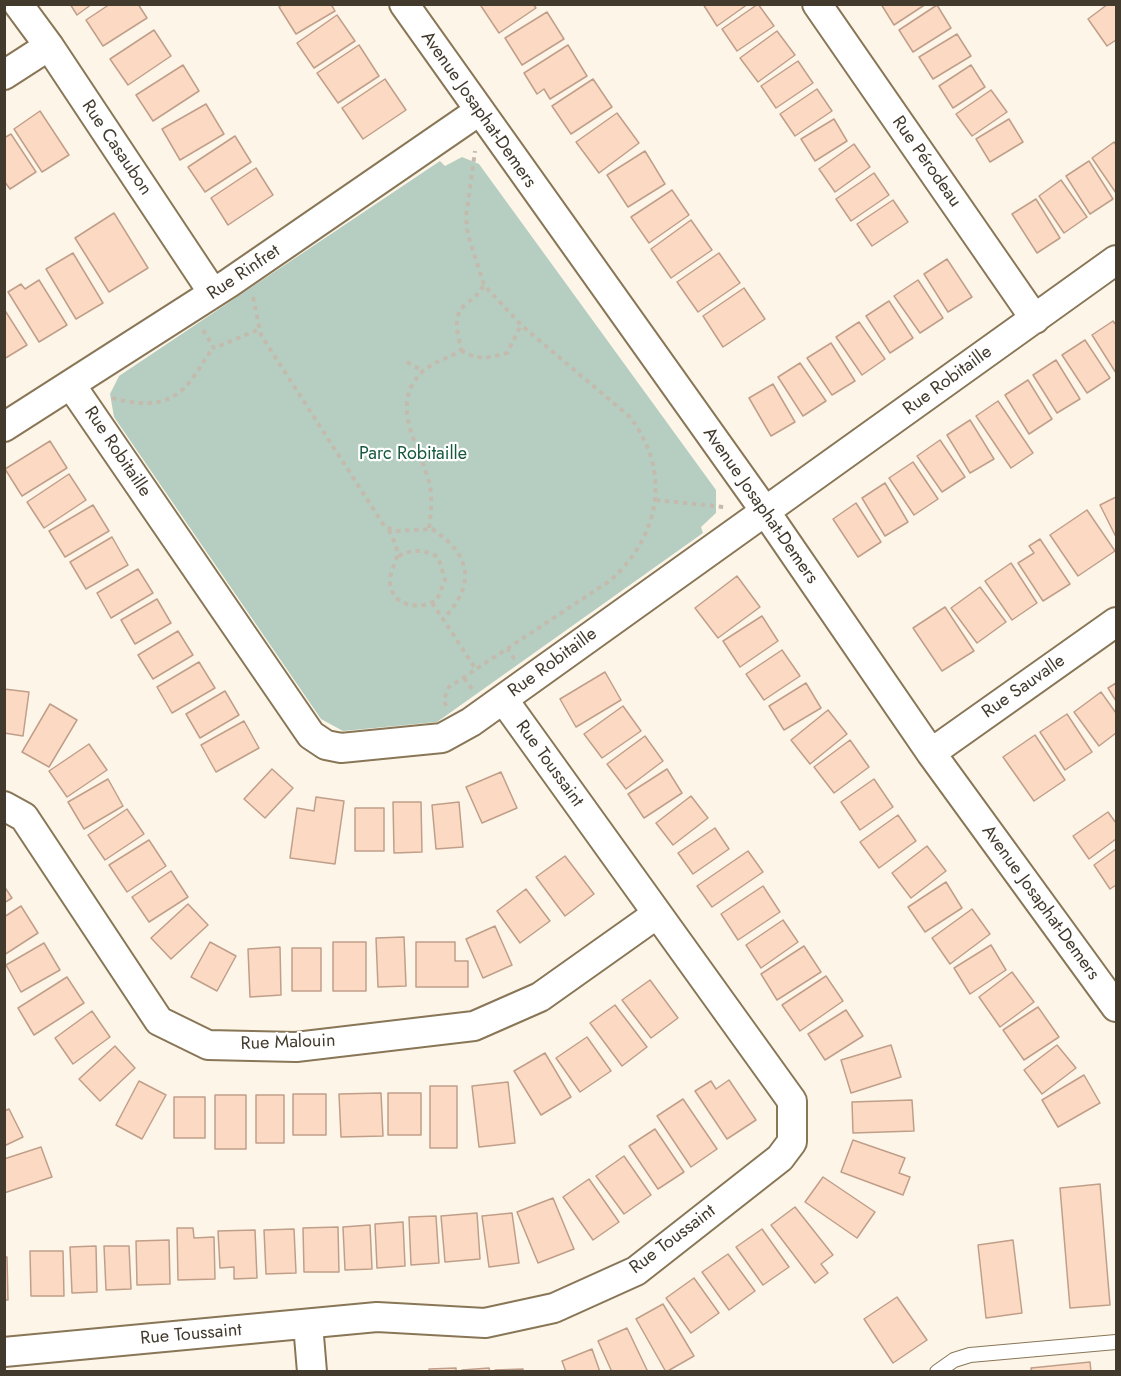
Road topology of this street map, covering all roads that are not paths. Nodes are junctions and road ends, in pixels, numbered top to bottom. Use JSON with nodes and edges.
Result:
{"nodes":[{"id":1,"x":18,"y":4,"type":"edge"},
{"id":2,"x":404,"y":4,"type":"edge"},
{"id":3,"x":817,"y":4,"type":"edge"},
{"id":4,"x":49,"y":46,"type":"junction"},
{"id":5,"x":4,"y":75,"type":"edge"},
{"id":6,"x":479,"y":111,"type":"junction"},
{"id":7,"x":1116,"y":260,"type":"edge"},
{"id":8,"x":201,"y":301,"type":"junction"},
{"id":9,"x":1035,"y":319,"type":"junction"},
{"id":10,"x":71,"y":385,"type":"junction"},
{"id":11,"x":4,"y":428,"type":"edge"},
{"id":12,"x":765,"y":511,"type":"junction"},
{"id":13,"x":1116,"y":622,"type":"edge"},
{"id":14,"x":503,"y":699,"type":"junction"},
{"id":15,"x":931,"y":753,"type":"junction"},
{"id":16,"x":4,"y":806,"type":"edge"},
{"id":17,"x":657,"y":914,"type":"junction"},
{"id":18,"x":1116,"y":1007,"type":"edge"},
{"id":19,"x":308,"y":1324,"type":"junction"},
{"id":20,"x":1116,"y":1342,"type":"edge"},
{"id":21,"x":4,"y":1352,"type":"edge"},
{"id":22,"x":312,"y":1371,"type":"edge"},
{"id":23,"x":937,"y":1371,"type":"edge"}],
"edges":[{"from":1,"to":4,"type":"street","name":"Rue Casaubon"},
{"from":2,"to":6,"type":"street","name":"Avenue Josaphat-Demers"},
{"from":3,"to":9,"type":"street","name":"Rue Pérodeau"},
{"from":4,"to":5,"type":"street"},
{"from":4,"to":8,"type":"street","name":"Rue Casaubon"},
{"from":6,"to":8,"type":"street","name":"Rue Rinfret"},
{"from":6,"to":12,"type":"street","name":"Avenue Josaphat-Demers"},
{"from":7,"to":9,"type":"street","name":"Rue Robitaille"},
{"from":8,"to":10,"type":"street","name":"Rue Rinfret"},
{"from":9,"to":12,"type":"street","name":"Rue Robitaille"},
{"from":10,"to":11,"type":"street","name":"Rue Rinfret"},
{"from":10,"to":14,"type":"street","name":"Rue Robitaille"},
{"from":12,"to":14,"type":"street","name":"Rue Robitaille"},
{"from":12,"to":15,"type":"street","name":"Avenue Josaphat-Demers"},
{"from":13,"to":15,"type":"street","name":"Rue Sauvalle"},
{"from":14,"to":17,"type":"street","name":"Rue Toussaint"},
{"from":15,"to":18,"type":"street","name":"Avenue Josaphat-Demers"},
{"from":16,"to":17,"type":"street","name":"Rue Malouin"},
{"from":17,"to":19,"type":"street","name":"Rue Toussaint"},
{"from":19,"to":21,"type":"street","name":"Rue Toussaint"},
{"from":19,"to":22,"type":"street"},
{"from":20,"to":23,"type":"lane"}]}
